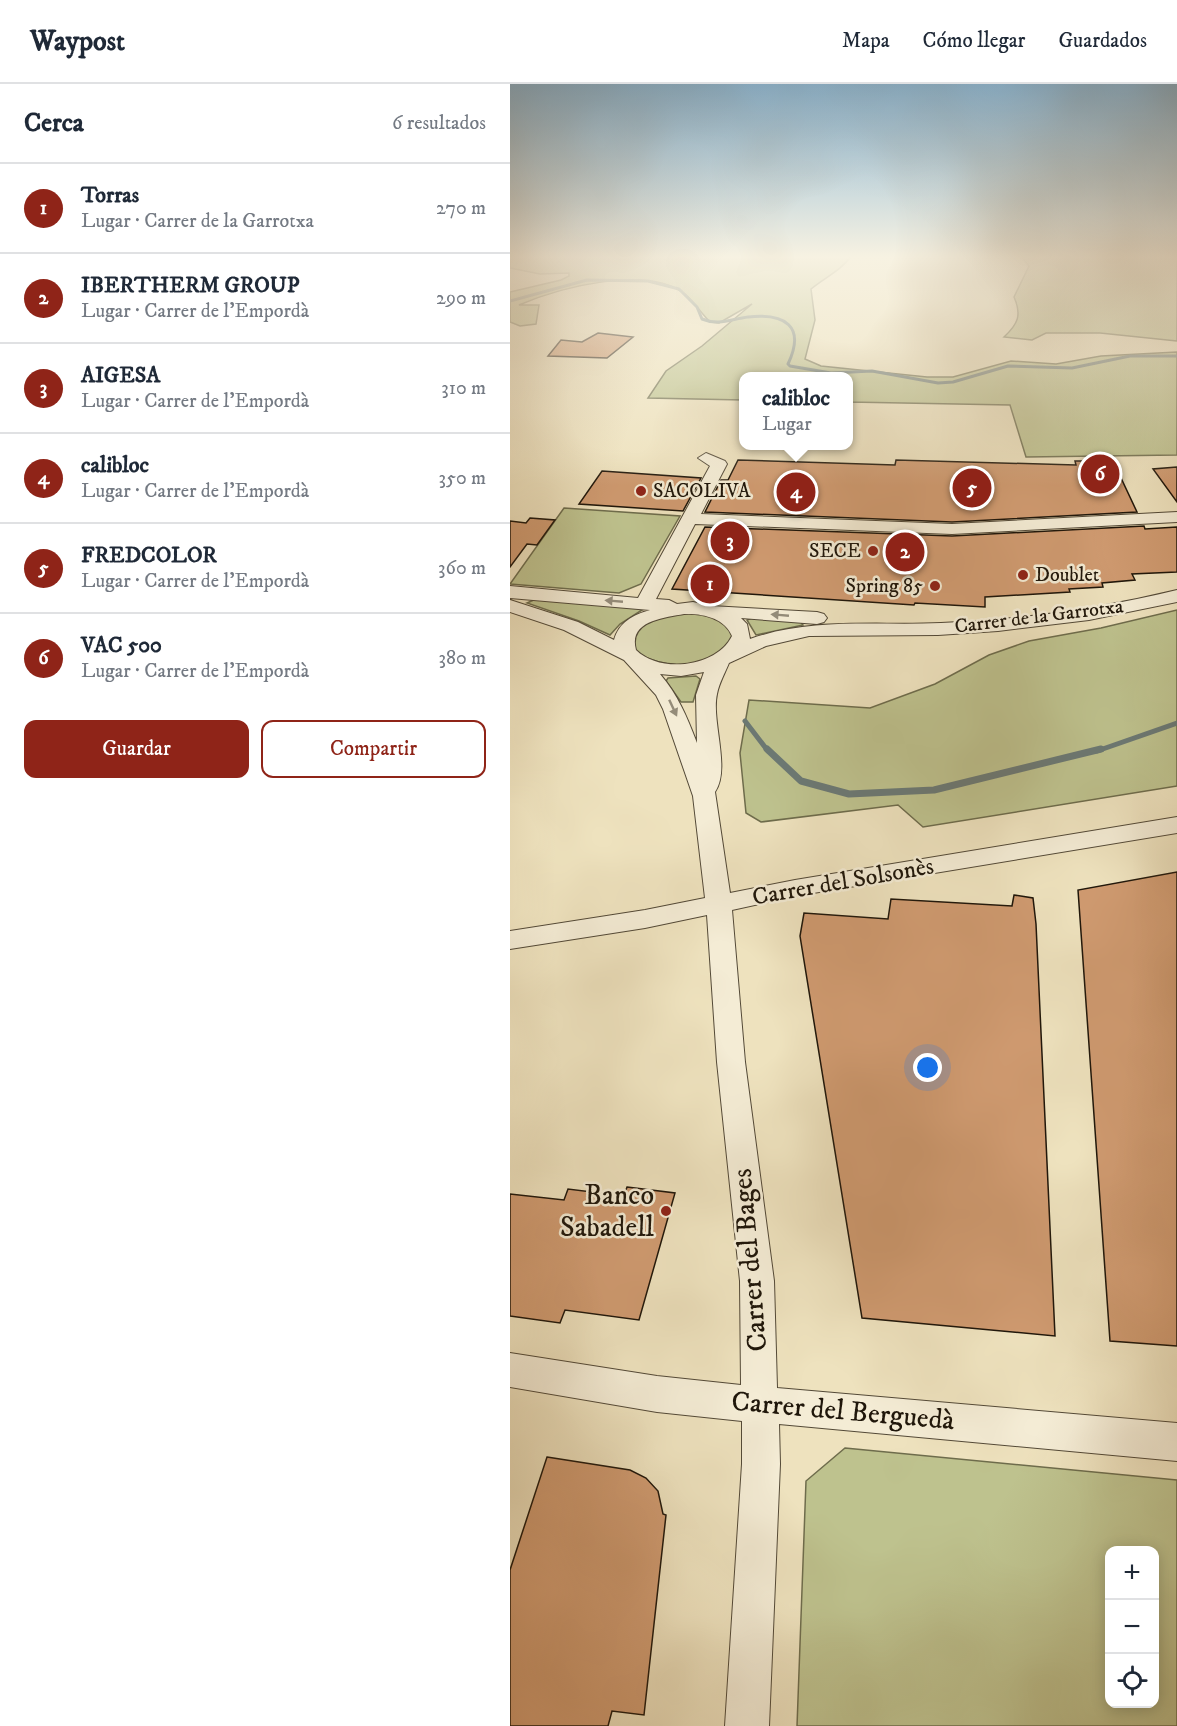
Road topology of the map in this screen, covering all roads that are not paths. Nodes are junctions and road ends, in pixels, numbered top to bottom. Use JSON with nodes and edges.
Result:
{"nodes":[{"id":1,"x":706,"y":458,"type":"dead end"},
{"id":2,"x":1177,"y":517,"type":"edge"},
{"id":3,"x":690,"y":519,"type":"junction"},
{"id":4,"x":510,"y":592,"type":"edge"},
{"id":5,"x":1177,"y":596,"type":"edge"},
{"id":6,"x":645,"y":603,"type":"junction"},
{"id":7,"x":510,"y":606,"type":"edge"},
{"id":8,"x":701,"y":609,"type":"junction"},
{"id":9,"x":901,"y":629,"type":"junction"},
{"id":10,"x":726,"y":657,"type":"junction"},
{"id":11,"x":634,"y":659,"type":"junction"},
{"id":12,"x":705,"y":796,"type":"junction"},
{"id":13,"x":1177,"y":825,"type":"edge"},
{"id":14,"x":718,"y":906,"type":"junction"},
{"id":15,"x":510,"y":940,"type":"edge"},
{"id":16,"x":510,"y":1370,"type":"edge"},
{"id":17,"x":759,"y":1405,"type":"junction"},
{"id":18,"x":1177,"y":1442,"type":"edge"},
{"id":19,"x":747,"y":1726,"type":"edge"}],
"edges":[{"from":1,"to":3,"type":"street"},
{"from":2,"to":3,"type":"street"},
{"from":3,"to":6,"type":"street"},
{"from":6,"to":4,"type":"street","name":"Carrer de la Garrotxa","one_way":true},
{"from":5,"to":9,"type":"street","name":"Carrer de la Garrotxa"},
{"from":6,"to":8,"type":"street","name":"Carrer de la Garrotxa"},
{"from":7,"to":11,"type":"street"},
{"from":9,"to":8,"type":"street","name":"Carrer de la Garrotxa","one_way":true},
{"from":8,"to":10,"type":"street","name":"Carrer del Bages"},
{"from":8,"to":11,"type":"street"},
{"from":9,"to":10,"type":"street","name":"Carrer de la Garrotxa"},
{"from":10,"to":11,"type":"street","name":"Carrer de la Garrotxa"},
{"from":10,"to":12,"type":"street","name":"Carrer del Bages"},
{"from":11,"to":12,"type":"street","name":"Carrer del Bages","one_way":true},
{"from":12,"to":14,"type":"street","name":"Carrer del Bages"},
{"from":13,"to":14,"type":"street","name":"Carrer del Solsonès"},
{"from":14,"to":15,"type":"street","name":"Carrer del Solsonès"},
{"from":14,"to":17,"type":"street","name":"Carrer del Bages"},
{"from":16,"to":17,"type":"street","name":"Carrer del Berguedà"},
{"from":17,"to":18,"type":"street","name":"Carrer del Berguedà"},
{"from":17,"to":19,"type":"street","name":"Carrer del Bages"}]}
